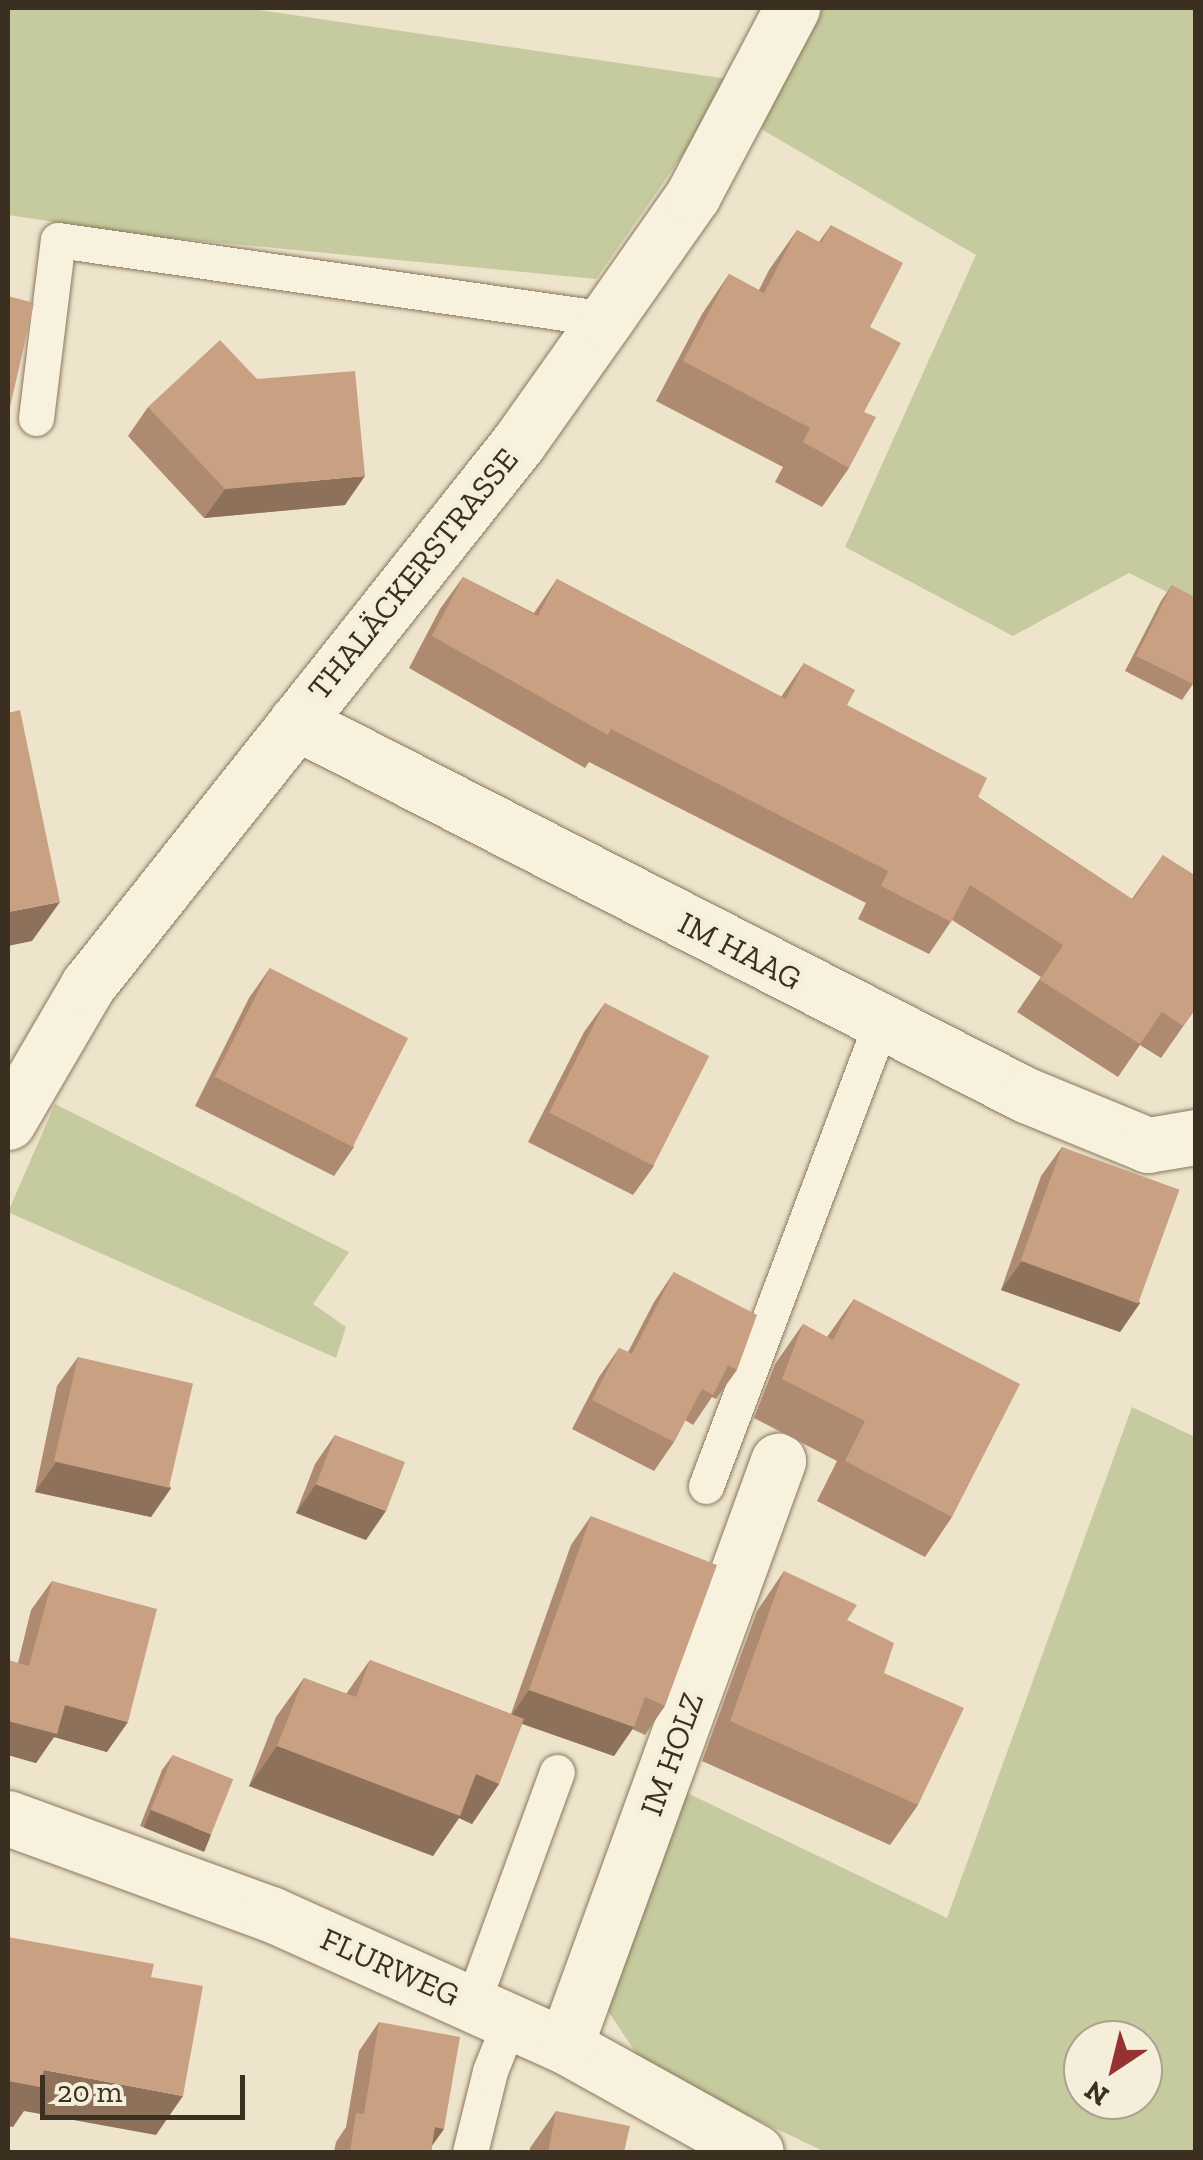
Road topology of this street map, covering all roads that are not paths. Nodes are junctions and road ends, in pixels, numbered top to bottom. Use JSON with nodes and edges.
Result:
{"nodes":[{"id":1,"x":792,"y":8,"type":"edge"},
{"id":2,"x":606,"y":319,"type":"junction"},
{"id":3,"x":36,"y":418,"type":"dead end"},
{"id":4,"x":296,"y":722,"type":"junction"},
{"id":5,"x":881,"y":1024,"type":"junction"},
{"id":6,"x":8,"y":1122,"type":"edge"},
{"id":7,"x":1196,"y":1137,"type":"edge"},
{"id":8,"x":778,"y":1461,"type":"dead end"},
{"id":9,"x":706,"y":1486,"type":"dead end"},
{"id":10,"x":556,"y":1772,"type":"dead end"},
{"id":11,"x":8,"y":1818,"type":"edge"},
{"id":12,"x":491,"y":2013,"type":"junction"},
{"id":13,"x":565,"y":2046,"type":"junction"},
{"id":14,"x":470,"y":2152,"type":"edge"},
{"id":15,"x":756,"y":2152,"type":"edge"}],
"edges":[{"from":1,"to":2,"type":"street","name":"THALÄCKERSTRASSE"},
{"from":2,"to":3,"type":"lane"},
{"from":2,"to":4,"type":"street","name":"THALÄCKERSTRASSE"},
{"from":4,"to":5,"type":"street","name":"IM HAAG"},
{"from":4,"to":6,"type":"street","name":"THALÄCKERSTRASSE"},
{"from":5,"to":7,"type":"street","name":"IM HAAG"},
{"from":5,"to":9,"type":"lane"},
{"from":8,"to":13,"type":"street","name":"IM HOLZ"},
{"from":10,"to":12,"type":"lane"},
{"from":11,"to":12,"type":"street","name":"FLURWEG"},
{"from":12,"to":13,"type":"street","name":"FLURWEG"},
{"from":12,"to":14,"type":"lane"},
{"from":13,"to":15,"type":"street","name":"FLURWEG"}]}
